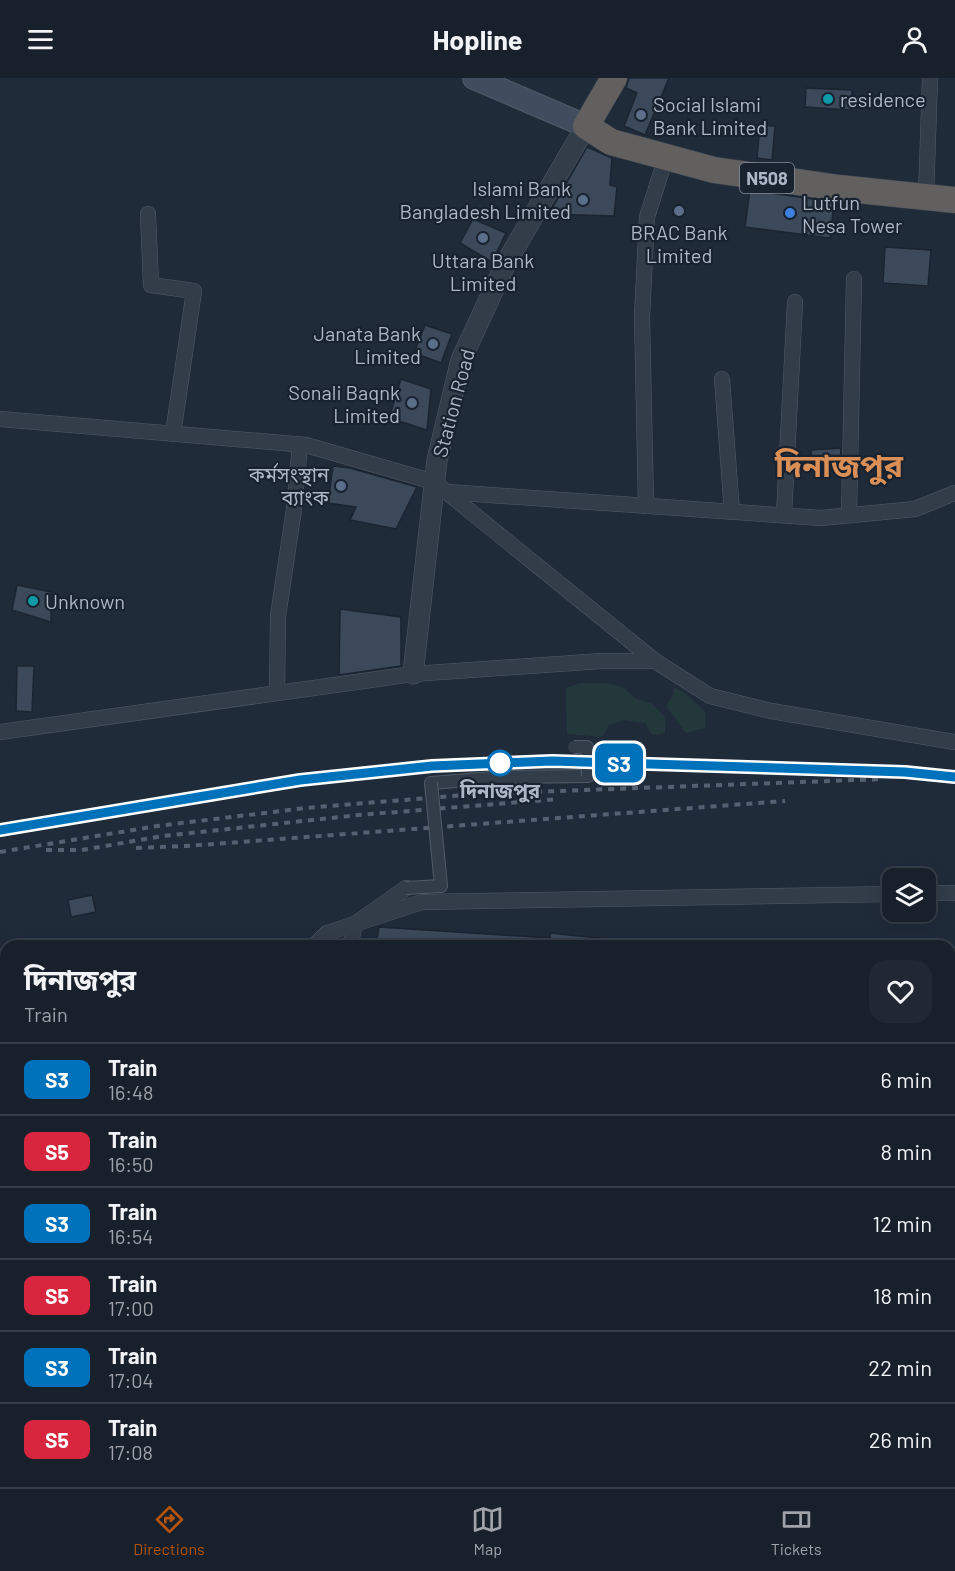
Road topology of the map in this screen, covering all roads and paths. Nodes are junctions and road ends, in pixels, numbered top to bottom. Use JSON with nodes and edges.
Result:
{"nodes":[{"id":1,"x":474,"y":78,"type":"edge"},
{"id":2,"x":614,"y":78,"type":"edge"},
{"id":3,"x":930,"y":78,"type":"edge"},
{"id":4,"x":586,"y":126,"type":"junction"},
{"id":5,"x":666,"y":157,"type":"junction"},
{"id":6,"x":926,"y":197,"type":"junction"},
{"id":7,"x":955,"y":200,"type":"edge"},
{"id":8,"x":148,"y":214,"type":"dead end"},
{"id":9,"x":854,"y":279,"type":"dead end"},
{"id":10,"x":795,"y":302,"type":"dead end"},
{"id":11,"x":722,"y":379,"type":"dead end"},
{"id":12,"x":0,"y":419,"type":"edge"},
{"id":13,"x":173,"y":434,"type":"junction"},
{"id":14,"x":300,"y":445,"type":"junction"},
{"id":15,"x":440,"y":487,"type":"junction"},
{"id":16,"x":955,"y":494,"type":"edge"},
{"id":17,"x":646,"y":506,"type":"junction"},
{"id":18,"x":732,"y":512,"type":"junction"},
{"id":19,"x":784,"y":515,"type":"junction"},
{"id":20,"x":849,"y":515,"type":"junction"},
{"id":21,"x":655,"y":661,"type":"junction"},
{"id":22,"x":413,"y":674,"type":"junction"},
{"id":23,"x":277,"y":693,"type":"junction"},
{"id":24,"x":0,"y":732,"type":"edge"},
{"id":25,"x":955,"y":742,"type":"edge"},
{"id":26,"x":574,"y":747,"type":"dead end"},
{"id":27,"x":406,"y":888,"type":"joint"},
{"id":28,"x":936,"y":893,"type":"edge"},
{"id":29,"x":955,"y":893,"type":"edge"},
{"id":30,"x":882,"y":894,"type":"edge"},
{"id":31,"x":356,"y":924,"type":"junction"},
{"id":32,"x":320,"y":940,"type":"edge"},
{"id":33,"x":352,"y":940,"type":"edge"}],
"edges":[{"from":1,"to":4,"type":"main road"},
{"from":2,"to":4,"type":"highway"},
{"from":3,"to":6,"type":"street"},
{"from":4,"to":5,"type":"highway","number":"N508"},
{"from":4,"to":15,"type":"street","name":"Station Road"},
{"from":5,"to":6,"type":"highway","number":"N508"},
{"from":5,"to":17,"type":"street"},
{"from":6,"to":7,"type":"highway","number":"N508"},
{"from":8,"to":13,"type":"street"},
{"from":9,"to":20,"type":"street"},
{"from":10,"to":19,"type":"street"},
{"from":11,"to":18,"type":"street"},
{"from":12,"to":13,"type":"street"},
{"from":13,"to":14,"type":"street"},
{"from":14,"to":15,"type":"street"},
{"from":14,"to":23,"type":"street"},
{"from":15,"to":17,"type":"street"},
{"from":15,"to":21,"type":"street"},
{"from":15,"to":22,"type":"street","name":"Station Road"},
{"from":16,"to":20,"type":"street"},
{"from":17,"to":18,"type":"street"},
{"from":18,"to":19,"type":"street"},
{"from":19,"to":20,"type":"street"},
{"from":21,"to":22,"type":"street"},
{"from":21,"to":25,"type":"street"},
{"from":22,"to":23,"type":"street"},
{"from":23,"to":24,"type":"street"},
{"from":26,"to":27,"type":"street","bridge":true},
{"from":27,"to":31,"type":"street"},
{"from":28,"to":29,"type":"street"},
{"from":30,"to":31,"type":"street"},
{"from":31,"to":32,"type":"street"},
{"from":31,"to":33,"type":"street"}]}
